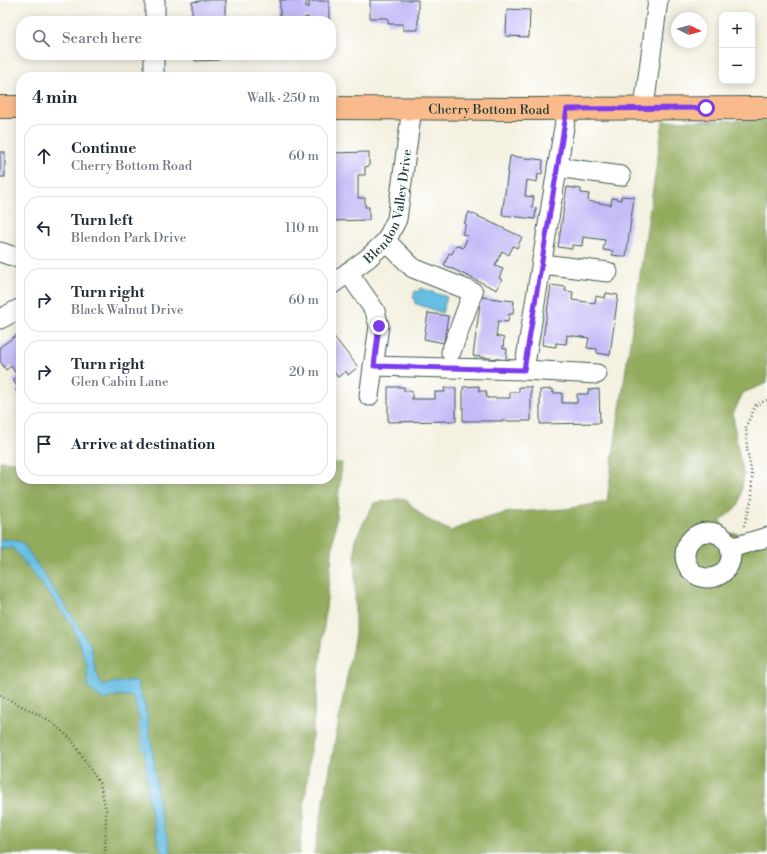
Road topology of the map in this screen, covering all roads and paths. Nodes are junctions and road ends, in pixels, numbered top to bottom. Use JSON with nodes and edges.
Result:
{"nodes":[{"id":1,"x":155,"y":0,"type":"edge"},
{"id":2,"x":658,"y":0,"type":"edge"},
{"id":3,"x":155,"y":16,"type":"edge"},
{"id":4,"x":154,"y":60,"type":"edge"},
{"id":5,"x":154,"y":72,"type":"edge"},
{"id":6,"x":0,"y":107,"type":"edge"},
{"id":7,"x":16,"y":107,"type":"edge"},
{"id":8,"x":336,"y":108,"type":"edge"},
{"id":9,"x":412,"y":108,"type":"junction"},
{"id":10,"x":644,"y":108,"type":"junction"},
{"id":11,"x":767,"y":108,"type":"edge"},
{"id":12,"x":567,"y":109,"type":"junction"},
{"id":13,"x":557,"y":167,"type":"junction"},
{"id":14,"x":621,"y":176,"type":"dead end"},
{"id":15,"x":386,"y":241,"type":"junction"},
{"id":16,"x":0,"y":252,"type":"edge"},
{"id":17,"x":16,"y":257,"type":"edge"},
{"id":18,"x":542,"y":264,"type":"junction"},
{"id":19,"x":608,"y":272,"type":"dead end"},
{"id":20,"x":336,"y":279,"type":"edge"},
{"id":21,"x":16,"y":311,"type":"edge"},
{"id":22,"x":0,"y":320,"type":"edge"},
{"id":23,"x":452,"y":352,"type":"dead end"},
{"id":24,"x":374,"y":366,"type":"junction"},
{"id":25,"x":524,"y":370,"type":"junction"},
{"id":26,"x":597,"y":374,"type":"dead end"},
{"id":27,"x":369,"y":396,"type":"dead end"},
{"id":28,"x":767,"y":400,"type":"edge"},
{"id":29,"x":767,"y":537,"type":"edge"},
{"id":30,"x":735,"y":547,"type":"joint"},
{"id":31,"x":0,"y":695,"type":"edge"},
{"id":32,"x":105,"y":854,"type":"edge"}],
"edges":[{"from":1,"to":3,"type":"street"},
{"from":2,"to":10,"type":"street"},
{"from":4,"to":5,"type":"street"},
{"from":6,"to":7,"type":"main road"},
{"from":8,"to":9,"type":"main road","name":"Cherry Bottom Road"},
{"from":9,"to":12,"type":"main road","name":"Cherry Bottom Road"},
{"from":9,"to":15,"type":"street","name":"Blendon Valley Drive"},
{"from":10,"to":11,"type":"main road","name":"Cherry Bottom Road"},
{"from":10,"to":12,"type":"main road","name":"Cherry Bottom Road"},
{"from":12,"to":13,"type":"street"},
{"from":13,"to":14,"type":"street"},
{"from":13,"to":18,"type":"street"},
{"from":15,"to":20,"type":"street","name":"Blendon Valley Drive"},
{"from":15,"to":23,"type":"street"},
{"from":16,"to":17,"type":"street"},
{"from":18,"to":19,"type":"street"},
{"from":18,"to":25,"type":"street"},
{"from":20,"to":24,"type":"street"},
{"from":21,"to":22,"type":"street"},
{"from":24,"to":25,"type":"street"},
{"from":24,"to":27,"type":"street"},
{"from":25,"to":26,"type":"street"},
{"from":28,"to":30,"type":"path"},
{"from":29,"to":30,"type":"street"},
{"from":31,"to":32,"type":"path"}]}
